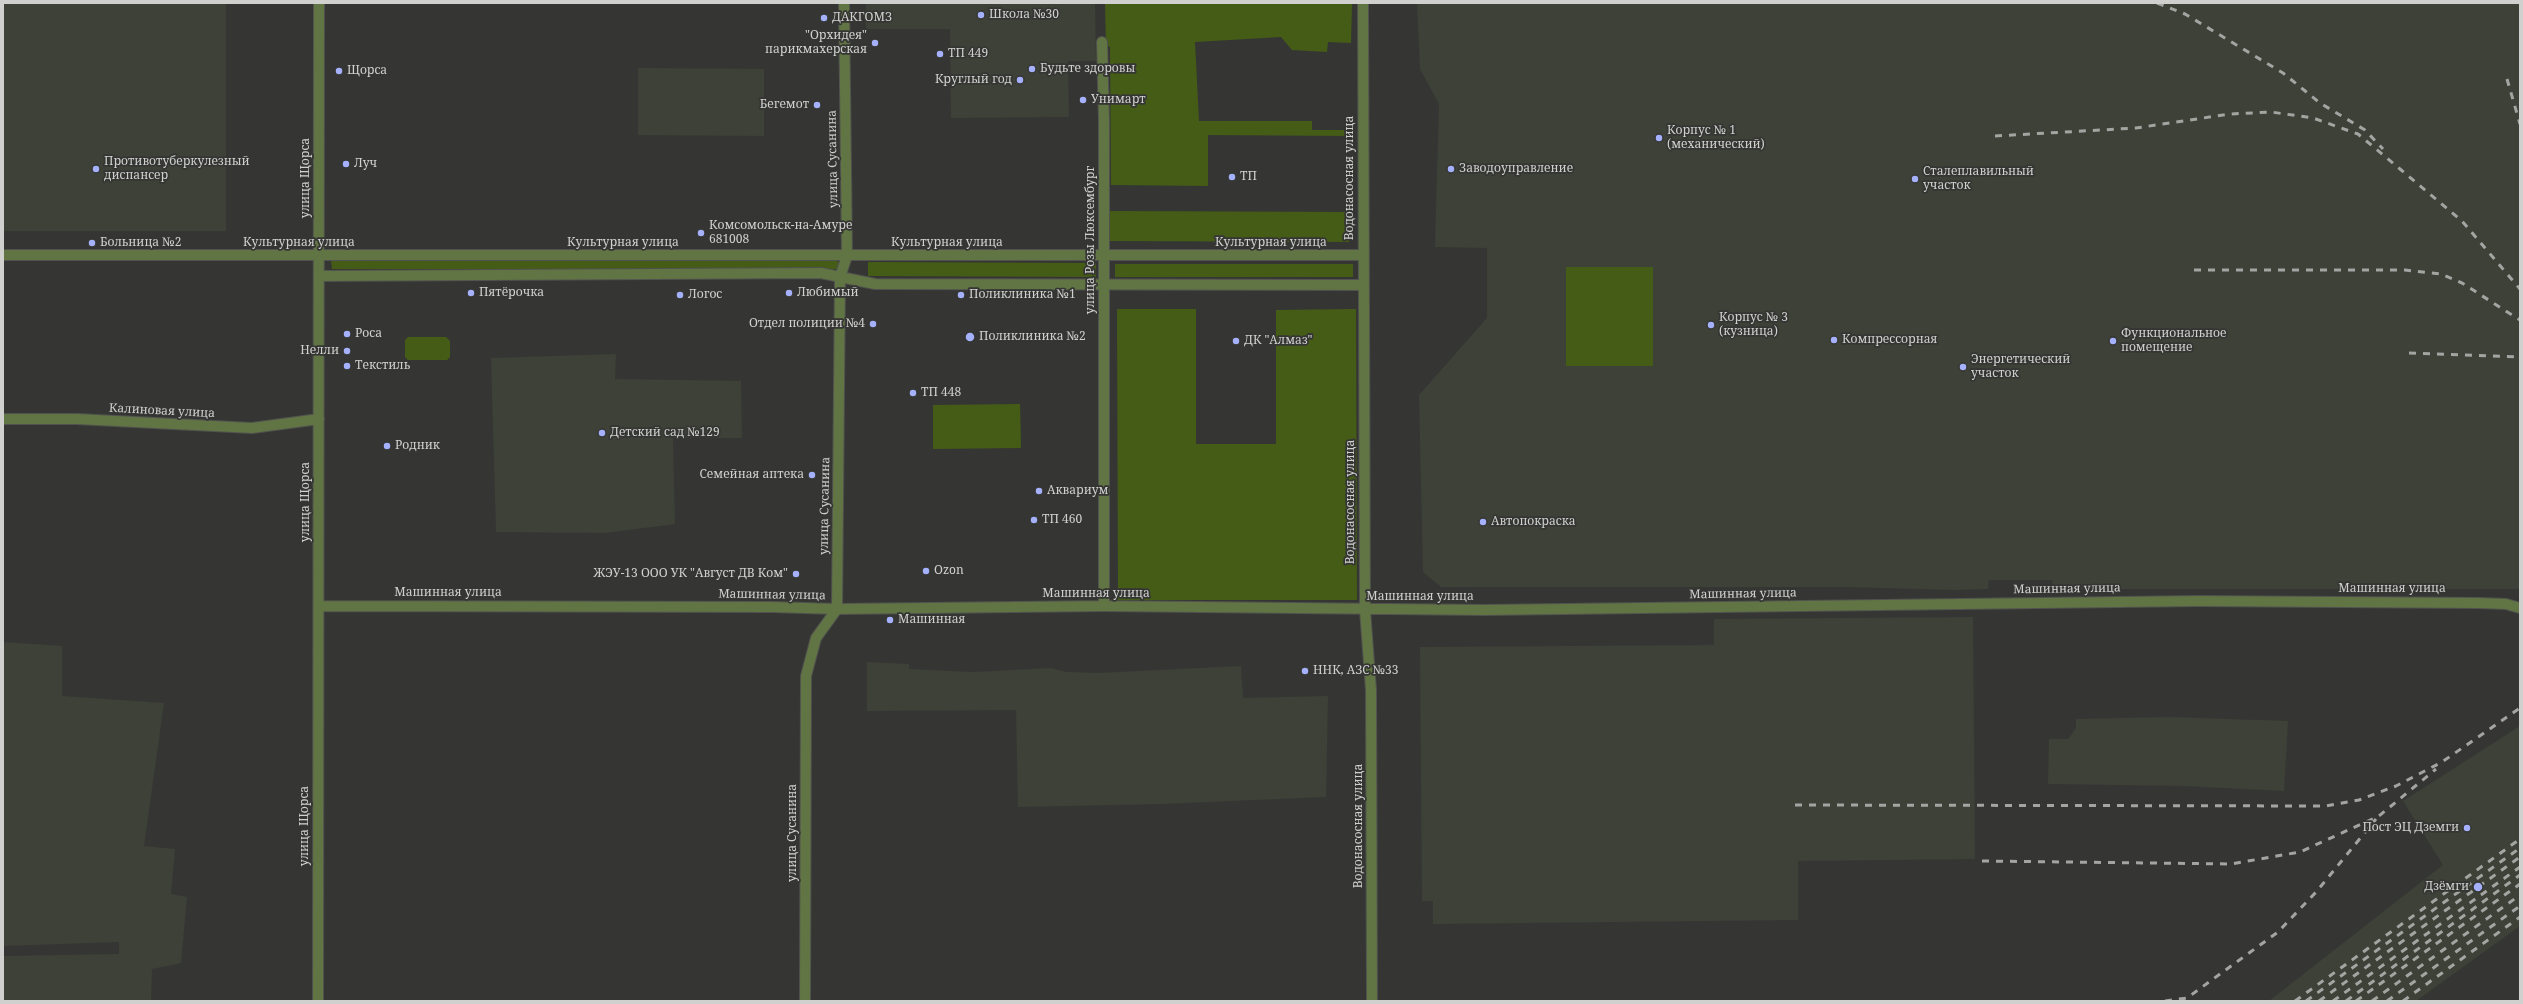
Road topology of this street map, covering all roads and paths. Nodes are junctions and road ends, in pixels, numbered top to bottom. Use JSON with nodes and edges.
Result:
{"nodes":[{"id":1,"x":319,"y":3,"type":"edge"},
{"id":2,"x":844,"y":3,"type":"edge"},
{"id":3,"x":1363,"y":3,"type":"edge"},
{"id":4,"x":1102,"y":42,"type":"dead end"},
{"id":5,"x":3,"y":255,"type":"edge"},
{"id":6,"x":1364,"y":255,"type":"junction"},
{"id":7,"x":319,"y":256,"type":"junction"},
{"id":8,"x":847,"y":256,"type":"junction"},
{"id":9,"x":1104,"y":256,"type":"junction"},
{"id":10,"x":319,"y":276,"type":"junction"},
{"id":11,"x":840,"y":277,"type":"junction"},
{"id":12,"x":1104,"y":285,"type":"junction"},
{"id":13,"x":1364,"y":285,"type":"junction"},
{"id":14,"x":3,"y":419,"type":"edge"},
{"id":15,"x":319,"y":420,"type":"junction"},
{"id":16,"x":319,"y":606,"type":"junction"},
{"id":17,"x":1104,"y":606,"type":"junction"},
{"id":18,"x":2520,"y":608,"type":"edge"},
{"id":19,"x":837,"y":609,"type":"junction"},
{"id":20,"x":1365,"y":610,"type":"junction"},
{"id":21,"x":318,"y":1001,"type":"edge"},
{"id":22,"x":805,"y":1001,"type":"edge"},
{"id":23,"x":1372,"y":1001,"type":"edge"}],
"edges":[{"from":1,"to":7,"type":"street","name":"улица Щорса"},
{"from":2,"to":8,"type":"street","name":"улица Сусанина"},
{"from":3,"to":6,"type":"street","name":"Водонасосная улица"},
{"from":4,"to":9,"type":"street","name":"улица Розы Люксембург"},
{"from":5,"to":7,"type":"street","name":"Культурная улица"},
{"from":6,"to":9,"type":"street","name":"Культурная улица"},
{"from":6,"to":13,"type":"street","name":"Водонасосная улица"},
{"from":7,"to":8,"type":"street","name":"Культурная улица"},
{"from":7,"to":10,"type":"street","name":"улица Щорса"},
{"from":8,"to":9,"type":"street","name":"Культурная улица"},
{"from":8,"to":11,"type":"street","name":"улица Сусанина"},
{"from":9,"to":12,"type":"street","name":"улица Розы Люксембург"},
{"from":10,"to":11,"type":"street"},
{"from":10,"to":15,"type":"street","name":"улица Щорса"},
{"from":11,"to":12,"type":"street"},
{"from":11,"to":19,"type":"street","name":"улица Сусанина"},
{"from":12,"to":13,"type":"street"},
{"from":12,"to":17,"type":"street","name":"улица Розы Люксембург"},
{"from":13,"to":20,"type":"street","name":"Водонасосная улица"},
{"from":14,"to":15,"type":"street","name":"Калиновая улица"},
{"from":15,"to":16,"type":"street","name":"улица Щорса"},
{"from":16,"to":19,"type":"street","name":"Машинная улица"},
{"from":16,"to":21,"type":"street","name":"улица Щорса"},
{"from":17,"to":19,"type":"street","name":"Машинная улица"},
{"from":17,"to":20,"type":"street","name":"Машинная улица"},
{"from":18,"to":20,"type":"street","name":"Машинная улица"},
{"from":19,"to":22,"type":"street","name":"улица Сусанина"},
{"from":20,"to":23,"type":"street","name":"Водонасосная улица"}]}
